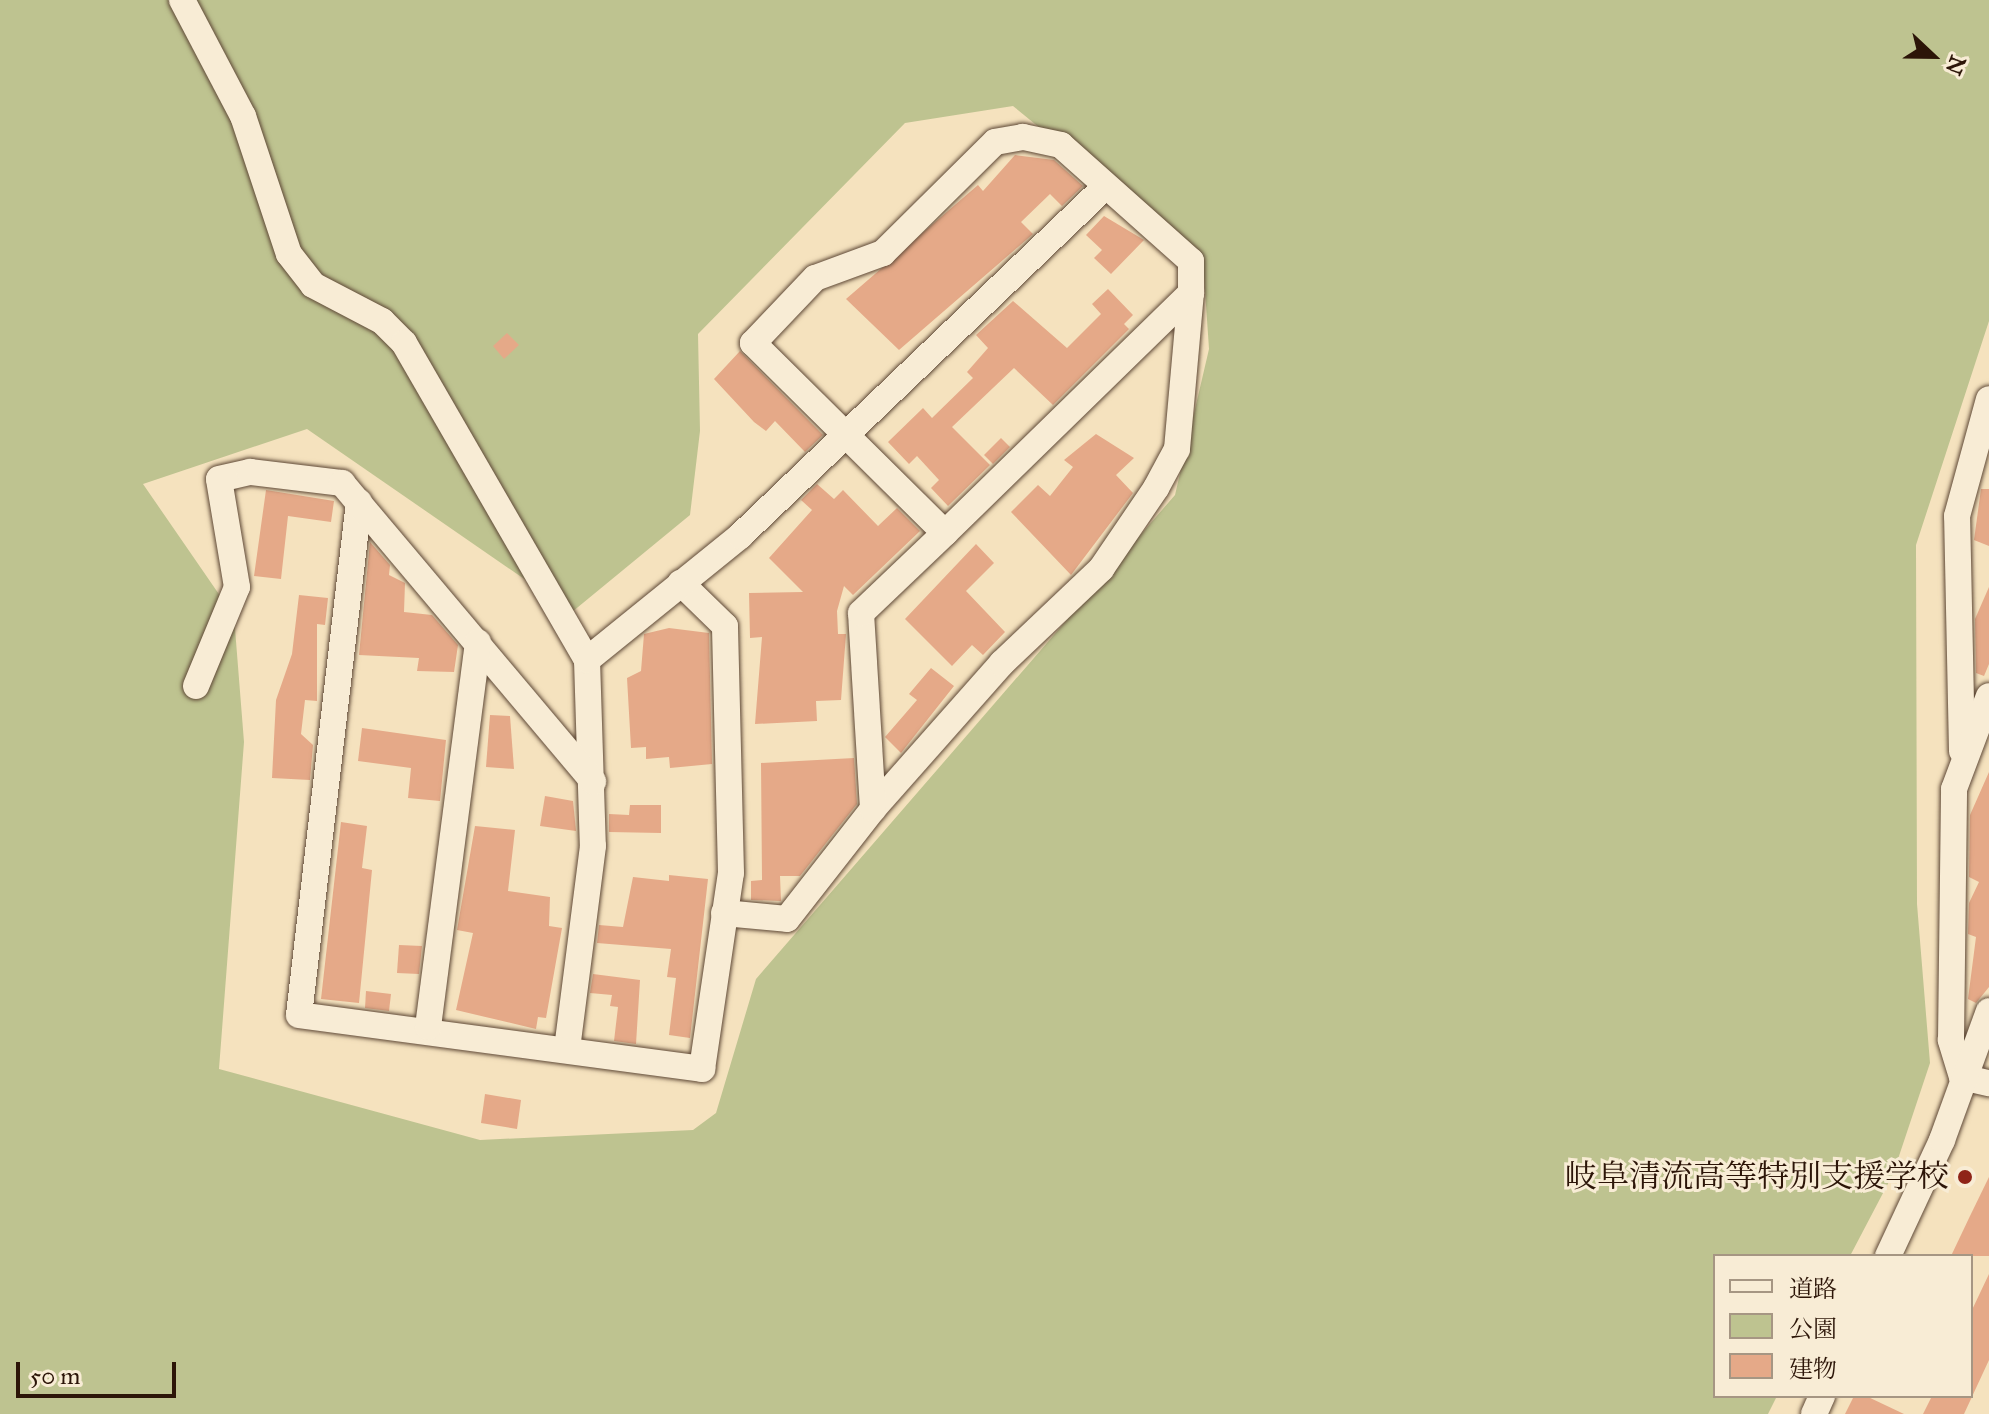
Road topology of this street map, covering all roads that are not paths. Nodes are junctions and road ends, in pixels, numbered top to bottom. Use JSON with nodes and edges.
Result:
{"nodes":[{"id":1,"x":182,"y":0,"type":"edge"},
{"id":2,"x":1106,"y":186,"type":"junction"},
{"id":3,"x":1191,"y":293,"type":"junction"},
{"id":4,"x":1989,"y":399,"type":"edge"},
{"id":5,"x":849,"y":434,"type":"junction"},
{"id":6,"x":359,"y":502,"type":"junction"},
{"id":7,"x":945,"y":533,"type":"junction"},
{"id":8,"x":681,"y":583,"type":"junction"},
{"id":9,"x":478,"y":642,"type":"junction"},
{"id":10,"x":587,"y":660,"type":"junction"},
{"id":11,"x":1956,"y":682,"type":"junction"},
{"id":12,"x":196,"y":686,"type":"dead end"},
{"id":13,"x":1989,"y":695,"type":"edge"},
{"id":14,"x":1962,"y":755,"type":"junction"},
{"id":15,"x":593,"y":781,"type":"junction"},
{"id":16,"x":873,"y":809,"type":"junction"},
{"id":17,"x":724,"y":913,"type":"junction"},
{"id":18,"x":1989,"y":1011,"type":"edge"},
{"id":19,"x":428,"y":1027,"type":"junction"},
{"id":20,"x":567,"y":1048,"type":"junction"},
{"id":21,"x":1962,"y":1077,"type":"junction"},
{"id":22,"x":1989,"y":1083,"type":"edge"},
{"id":23,"x":1889,"y":1254,"type":"edge"}],
"edges":[{"from":1,"to":10,"type":"street"},
{"from":2,"to":3,"type":"street"},
{"from":2,"to":5,"type":"street"},
{"from":2,"to":5,"type":"street"},
{"from":3,"to":7,"type":"street"},
{"from":3,"to":16,"type":"street"},
{"from":4,"to":11,"type":"street"},
{"from":5,"to":7,"type":"street"},
{"from":5,"to":8,"type":"street"},
{"from":6,"to":9,"type":"street"},
{"from":6,"to":12,"type":"street"},
{"from":6,"to":19,"type":"street"},
{"from":7,"to":16,"type":"street"},
{"from":8,"to":10,"type":"street"},
{"from":8,"to":17,"type":"street"},
{"from":9,"to":15,"type":"street"},
{"from":9,"to":19,"type":"street"},
{"from":10,"to":15,"type":"street"},
{"from":11,"to":13,"type":"street"},
{"from":11,"to":14,"type":"street"},
{"from":13,"to":14,"type":"street"},
{"from":14,"to":21,"type":"street"},
{"from":15,"to":20,"type":"street"},
{"from":16,"to":17,"type":"street"},
{"from":17,"to":20,"type":"street"},
{"from":18,"to":21,"type":"street"},
{"from":19,"to":20,"type":"street"},
{"from":21,"to":22,"type":"street"},
{"from":21,"to":23,"type":"street"}]}
